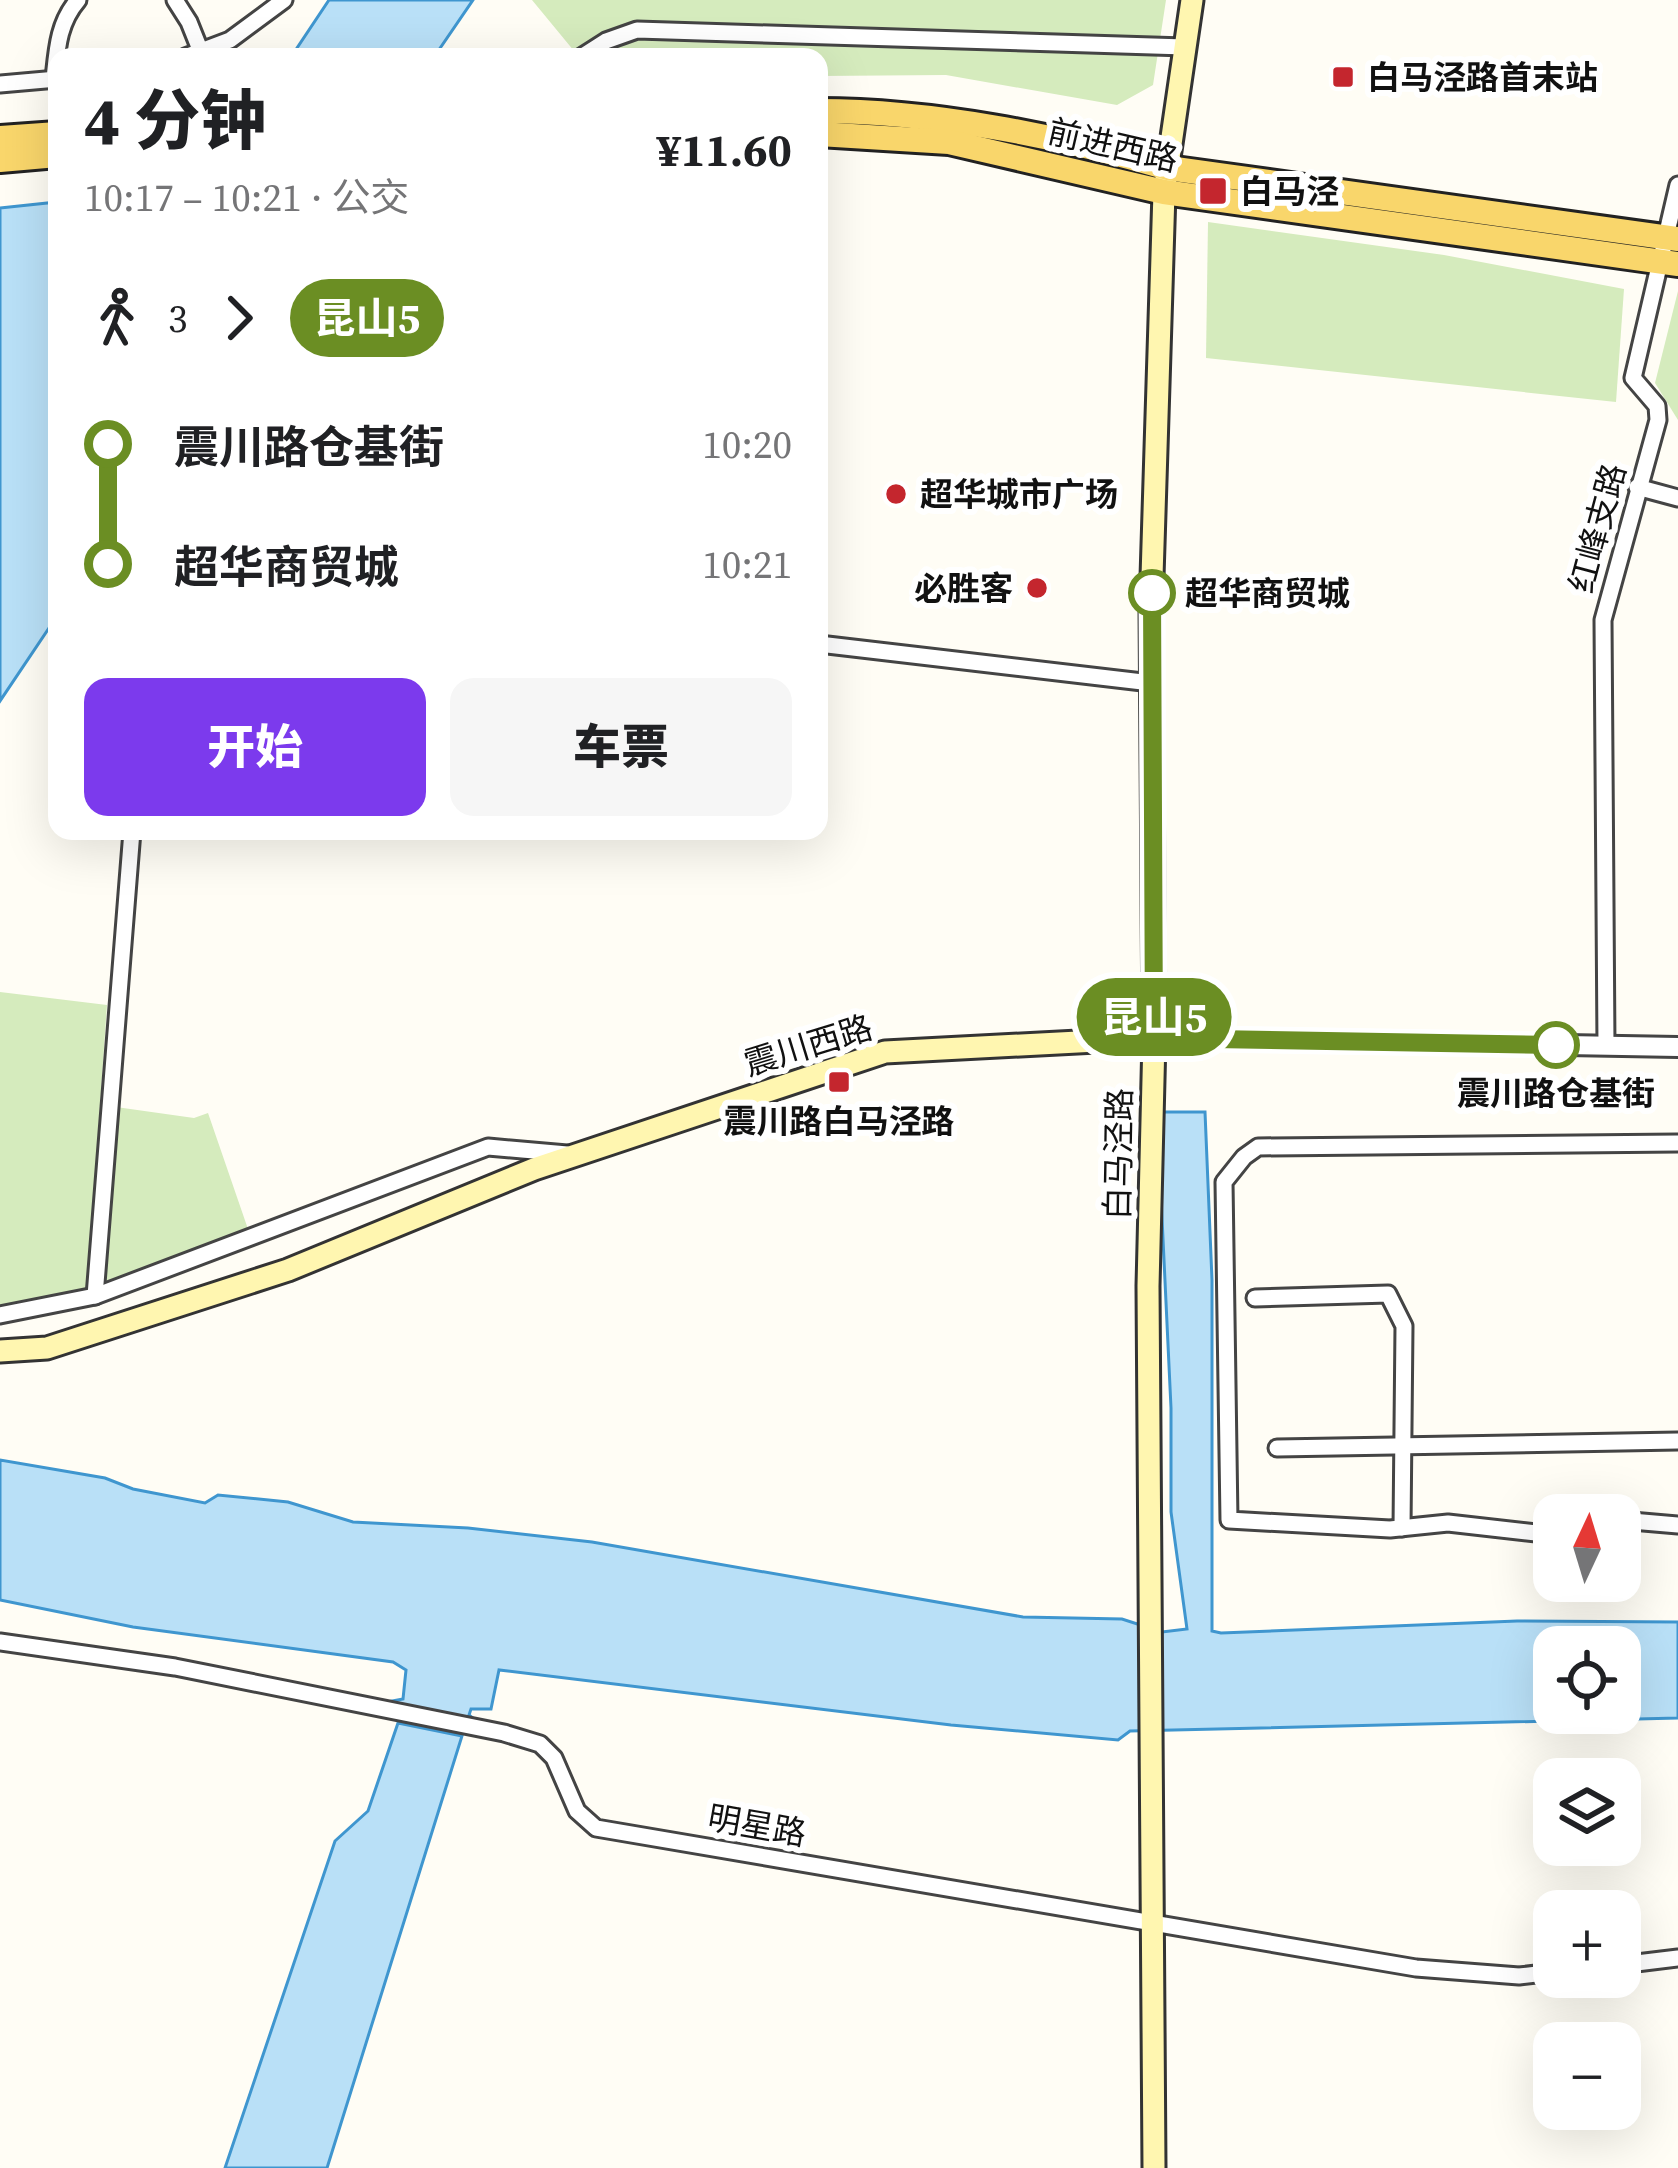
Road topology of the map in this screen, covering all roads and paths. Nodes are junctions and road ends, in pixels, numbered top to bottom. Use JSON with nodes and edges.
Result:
{"nodes":[{"id":1,"x":78,"y":0,"type":"edge"},
{"id":2,"x":175,"y":0,"type":"edge"},
{"id":3,"x":284,"y":0,"type":"edge"},
{"id":4,"x":1192,"y":0,"type":"edge"},
{"id":5,"x":1185,"y":47,"type":"junction"},
{"id":6,"x":57,"y":48,"type":"edge"},
{"id":7,"x":192,"y":48,"type":"edge"},
{"id":8,"x":209,"y":48,"type":"edge"},
{"id":9,"x":594,"y":48,"type":"edge"},
{"id":10,"x":48,"y":80,"type":"edge"},
{"id":11,"x":0,"y":84,"type":"edge"},
{"id":12,"x":828,"y":111,"type":"edge"},
{"id":13,"x":48,"y":135,"type":"edge"},
{"id":14,"x":828,"y":135,"type":"edge"},
{"id":15,"x":0,"y":139,"type":"edge"},
{"id":16,"x":48,"y":156,"type":"edge"},
{"id":17,"x":0,"y":160,"type":"edge"},
{"id":18,"x":1166,"y":180,"type":"junction"},
{"id":19,"x":1678,"y":185,"type":"edge"},
{"id":20,"x":1671,"y":251,"type":"edge"},
{"id":21,"x":1637,"y":487,"type":"junction"},
{"id":22,"x":1678,"y":498,"type":"edge"},
{"id":23,"x":828,"y":645,"type":"edge"},
{"id":24,"x":1151,"y":683,"type":"junction"},
{"id":25,"x":132,"y":840,"type":"edge"},
{"id":26,"x":1154,"y":1038,"type":"junction"},
{"id":27,"x":1606,"y":1046,"type":"junction"},
{"id":28,"x":1678,"y":1047,"type":"edge"},
{"id":29,"x":1678,"y":1143,"type":"edge"},
{"id":30,"x":576,"y":1155,"type":"junction"},
{"id":31,"x":95,"y":1296,"type":"junction"},
{"id":32,"x":1255,"y":1298,"type":"dead end"},
{"id":33,"x":0,"y":1315,"type":"edge"},
{"id":34,"x":0,"y":1351,"type":"edge"},
{"id":35,"x":1678,"y":1441,"type":"edge"},
{"id":36,"x":1403,"y":1446,"type":"junction"},
{"id":37,"x":1277,"y":1448,"type":"dead end"},
{"id":38,"x":1641,"y":1522,"type":"edge"},
{"id":39,"x":1678,"y":1525,"type":"edge"},
{"id":40,"x":1402,"y":1528,"type":"junction"},
{"id":41,"x":1533,"y":1533,"type":"edge"},
{"id":42,"x":0,"y":1642,"type":"edge"},
{"id":43,"x":1155,"y":1924,"type":"junction"},
{"id":44,"x":1678,"y":1958,"type":"edge"},
{"id":45,"x":1641,"y":1962,"type":"edge"},
{"id":46,"x":1533,"y":1974,"type":"edge"},
{"id":47,"x":1154,"y":2168,"type":"edge"}],
"edges":[{"from":1,"to":6,"type":"street"},
{"from":2,"to":7,"type":"street"},
{"from":3,"to":8,"type":"street"},
{"from":4,"to":5,"type":"main road","name":"白马泾路"},
{"from":5,"to":9,"type":"street"},
{"from":5,"to":18,"type":"main road","name":"白马泾路"},
{"from":10,"to":11,"type":"street"},
{"from":12,"to":18,"type":"main road","name":"前进西路"},
{"from":13,"to":15,"type":"main road"},
{"from":14,"to":18,"type":"main road","name":"前进西路"},
{"from":16,"to":17,"type":"main road"},
{"from":18,"to":20,"type":"main road","name":"前进西路"},
{"from":18,"to":24,"type":"main road","name":"白马泾路"},
{"from":19,"to":20,"type":"street","name":"红峰支路"},
{"from":20,"to":21,"type":"street","name":"红峰支路"},
{"from":21,"to":22,"type":"street"},
{"from":21,"to":27,"type":"street","name":"红峰支路"},
{"from":23,"to":24,"type":"street"},
{"from":24,"to":26,"type":"main road","name":"白马泾路"},
{"from":25,"to":31,"type":"street"},
{"from":26,"to":27,"type":"street","name":"震川西路"},
{"from":26,"to":30,"type":"main road","name":"震川西路"},
{"from":26,"to":43,"type":"main road","name":"白马泾路"},
{"from":27,"to":28,"type":"street","name":"震川西路"},
{"from":29,"to":40,"type":"street"},
{"from":30,"to":31,"type":"street"},
{"from":30,"to":34,"type":"main road","name":"震川西路"},
{"from":31,"to":33,"type":"street"},
{"from":32,"to":36,"type":"street"},
{"from":35,"to":36,"type":"street"},
{"from":36,"to":37,"type":"street"},
{"from":36,"to":40,"type":"street"},
{"from":38,"to":39,"type":"street"},
{"from":40,"to":41,"type":"street"},
{"from":42,"to":43,"type":"street","name":"明星路"},
{"from":43,"to":46,"type":"street","name":"明星路"},
{"from":43,"to":47,"type":"main road","name":"白马泾路"},
{"from":44,"to":45,"type":"street"}]}
